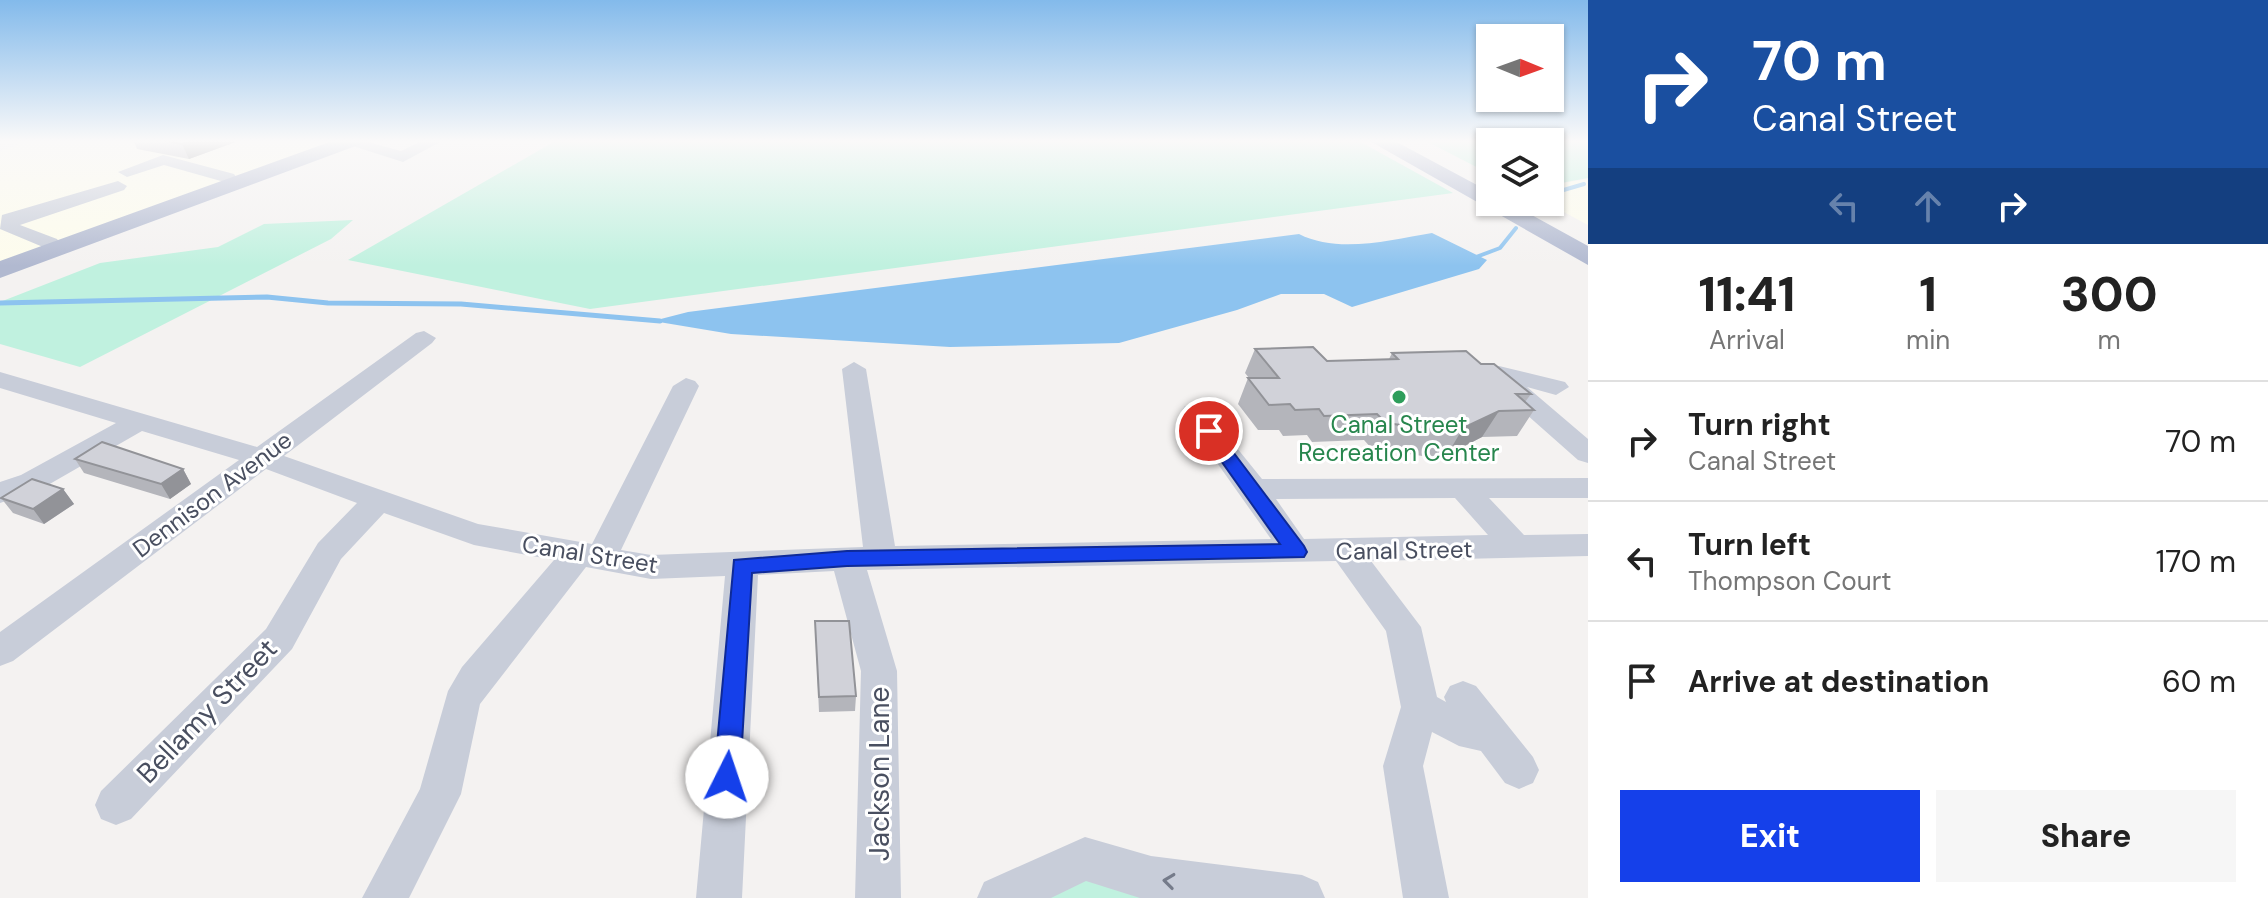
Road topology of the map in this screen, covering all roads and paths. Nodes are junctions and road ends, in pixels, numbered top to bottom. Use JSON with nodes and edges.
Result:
{"nodes":[{"id":1,"x":115,"y":182,"type":"edge"},
{"id":2,"x":217,"y":182,"type":"edge"},
{"id":3,"x":235,"y":182,"type":"edge"},
{"id":4,"x":1454,"y":182,"type":"edge"},
{"id":5,"x":1476,"y":194,"type":"edge"},
{"id":6,"x":1515,"y":216,"type":"edge"},
{"id":7,"x":1548,"y":216,"type":"edge"},
{"id":8,"x":6,"y":224,"type":"edge"},
{"id":9,"x":1588,"y":237,"type":"edge"},
{"id":10,"x":50,"y":243,"type":"junction"},
{"id":11,"x":1588,"y":257,"type":"edge"},
{"id":12,"x":0,"y":261,"type":"edge"},
{"id":13,"x":0,"y":270,"type":"edge"},
{"id":14,"x":424,"y":338,"type":"dead end"},
{"id":15,"x":1470,"y":366,"type":"edge"},
{"id":16,"x":854,"y":369,"type":"dead end"},
{"id":17,"x":1507,"y":375,"type":"junction"},
{"id":18,"x":0,"y":380,"type":"edge"},
{"id":19,"x":686,"y":386,"type":"dead end"},
{"id":20,"x":1556,"y":387,"type":"dead end"},
{"id":21,"x":1194,"y":412,"type":"dead end"},
{"id":22,"x":139,"y":421,"type":"junction"},
{"id":23,"x":1588,"y":454,"type":"edge"},
{"id":24,"x":260,"y":457,"type":"junction"},
{"id":25,"x":1588,"y":488,"type":"edge"},
{"id":26,"x":1254,"y":489,"type":"junction"},
{"id":27,"x":1463,"y":489,"type":"junction"},
{"id":28,"x":0,"y":493,"type":"edge"},
{"id":29,"x":379,"y":499,"type":"junction"},
{"id":30,"x":1588,"y":545,"type":"edge"},
{"id":31,"x":1517,"y":547,"type":"junction"},
{"id":32,"x":1296,"y":552,"type":"junction"},
{"id":33,"x":1347,"y":552,"type":"junction"},
{"id":34,"x":589,"y":556,"type":"junction"},
{"id":35,"x":864,"y":559,"type":"junction"},
{"id":36,"x":742,"y":566,"type":"junction"},
{"id":37,"x":0,"y":651,"type":"edge"},
{"id":38,"x":1463,"y":697,"type":"dead end"},
{"id":39,"x":1420,"y":707,"type":"junction"},
{"id":40,"x":1492,"y":733,"type":"junction"},
{"id":41,"x":1519,"y":770,"type":"dead end"},
{"id":42,"x":116,"y":805,"type":"dead end"},
{"id":43,"x":385,"y":898,"type":"edge"},
{"id":44,"x":719,"y":898,"type":"edge"},
{"id":45,"x":878,"y":898,"type":"edge"},
{"id":46,"x":1000,"y":898,"type":"edge"},
{"id":47,"x":1302,"y":898,"type":"edge"},
{"id":48,"x":1426,"y":898,"type":"edge"}],
"edges":[{"from":1,"to":8,"type":"street"},
{"from":2,"to":10,"type":"main road"},
{"from":3,"to":13,"type":"main road"},
{"from":4,"to":5,"type":"main road"},
{"from":6,"to":11,"type":"main road"},
{"from":7,"to":9,"type":"main road"},
{"from":8,"to":10,"type":"street"},
{"from":10,"to":12,"type":"main road"},
{"from":14,"to":24,"type":"street","name":"Dennison Avenue"},
{"from":15,"to":17,"type":"street"},
{"from":16,"to":35,"type":"street","name":"Jackson Lane"},
{"from":17,"to":20,"type":"street"},
{"from":17,"to":23,"type":"street"},
{"from":18,"to":22,"type":"street","name":"Canal Street"},
{"from":19,"to":34,"type":"street"},
{"from":21,"to":26,"type":"street"},
{"from":22,"to":24,"type":"street","name":"Canal Street"},
{"from":22,"to":28,"type":"street"},
{"from":24,"to":29,"type":"street","name":"Canal Street"},
{"from":24,"to":37,"type":"street","name":"Dennison Avenue"},
{"from":25,"to":27,"type":"street"},
{"from":26,"to":27,"type":"street"},
{"from":26,"to":32,"type":"street"},
{"from":27,"to":31,"type":"street"},
{"from":29,"to":34,"type":"street","name":"Canal Street"},
{"from":29,"to":42,"type":"street","name":"Bellamy Street"},
{"from":30,"to":31,"type":"street","name":"Canal Street"},
{"from":31,"to":33,"type":"street","name":"Canal Street"},
{"from":32,"to":33,"type":"street","name":"Canal Street"},
{"from":32,"to":35,"type":"street","name":"Canal Street"},
{"from":33,"to":39,"type":"street"},
{"from":34,"to":36,"type":"street","name":"Canal Street"},
{"from":34,"to":43,"type":"street"},
{"from":35,"to":36,"type":"street","name":"Canal Street"},
{"from":35,"to":45,"type":"street","name":"Jackson Lane"},
{"from":36,"to":44,"type":"street"},
{"from":38,"to":40,"type":"street"},
{"from":39,"to":40,"type":"street"},
{"from":39,"to":48,"type":"street"},
{"from":40,"to":41,"type":"street"},
{"from":47,"to":46,"type":"street","one_way":true}]}
